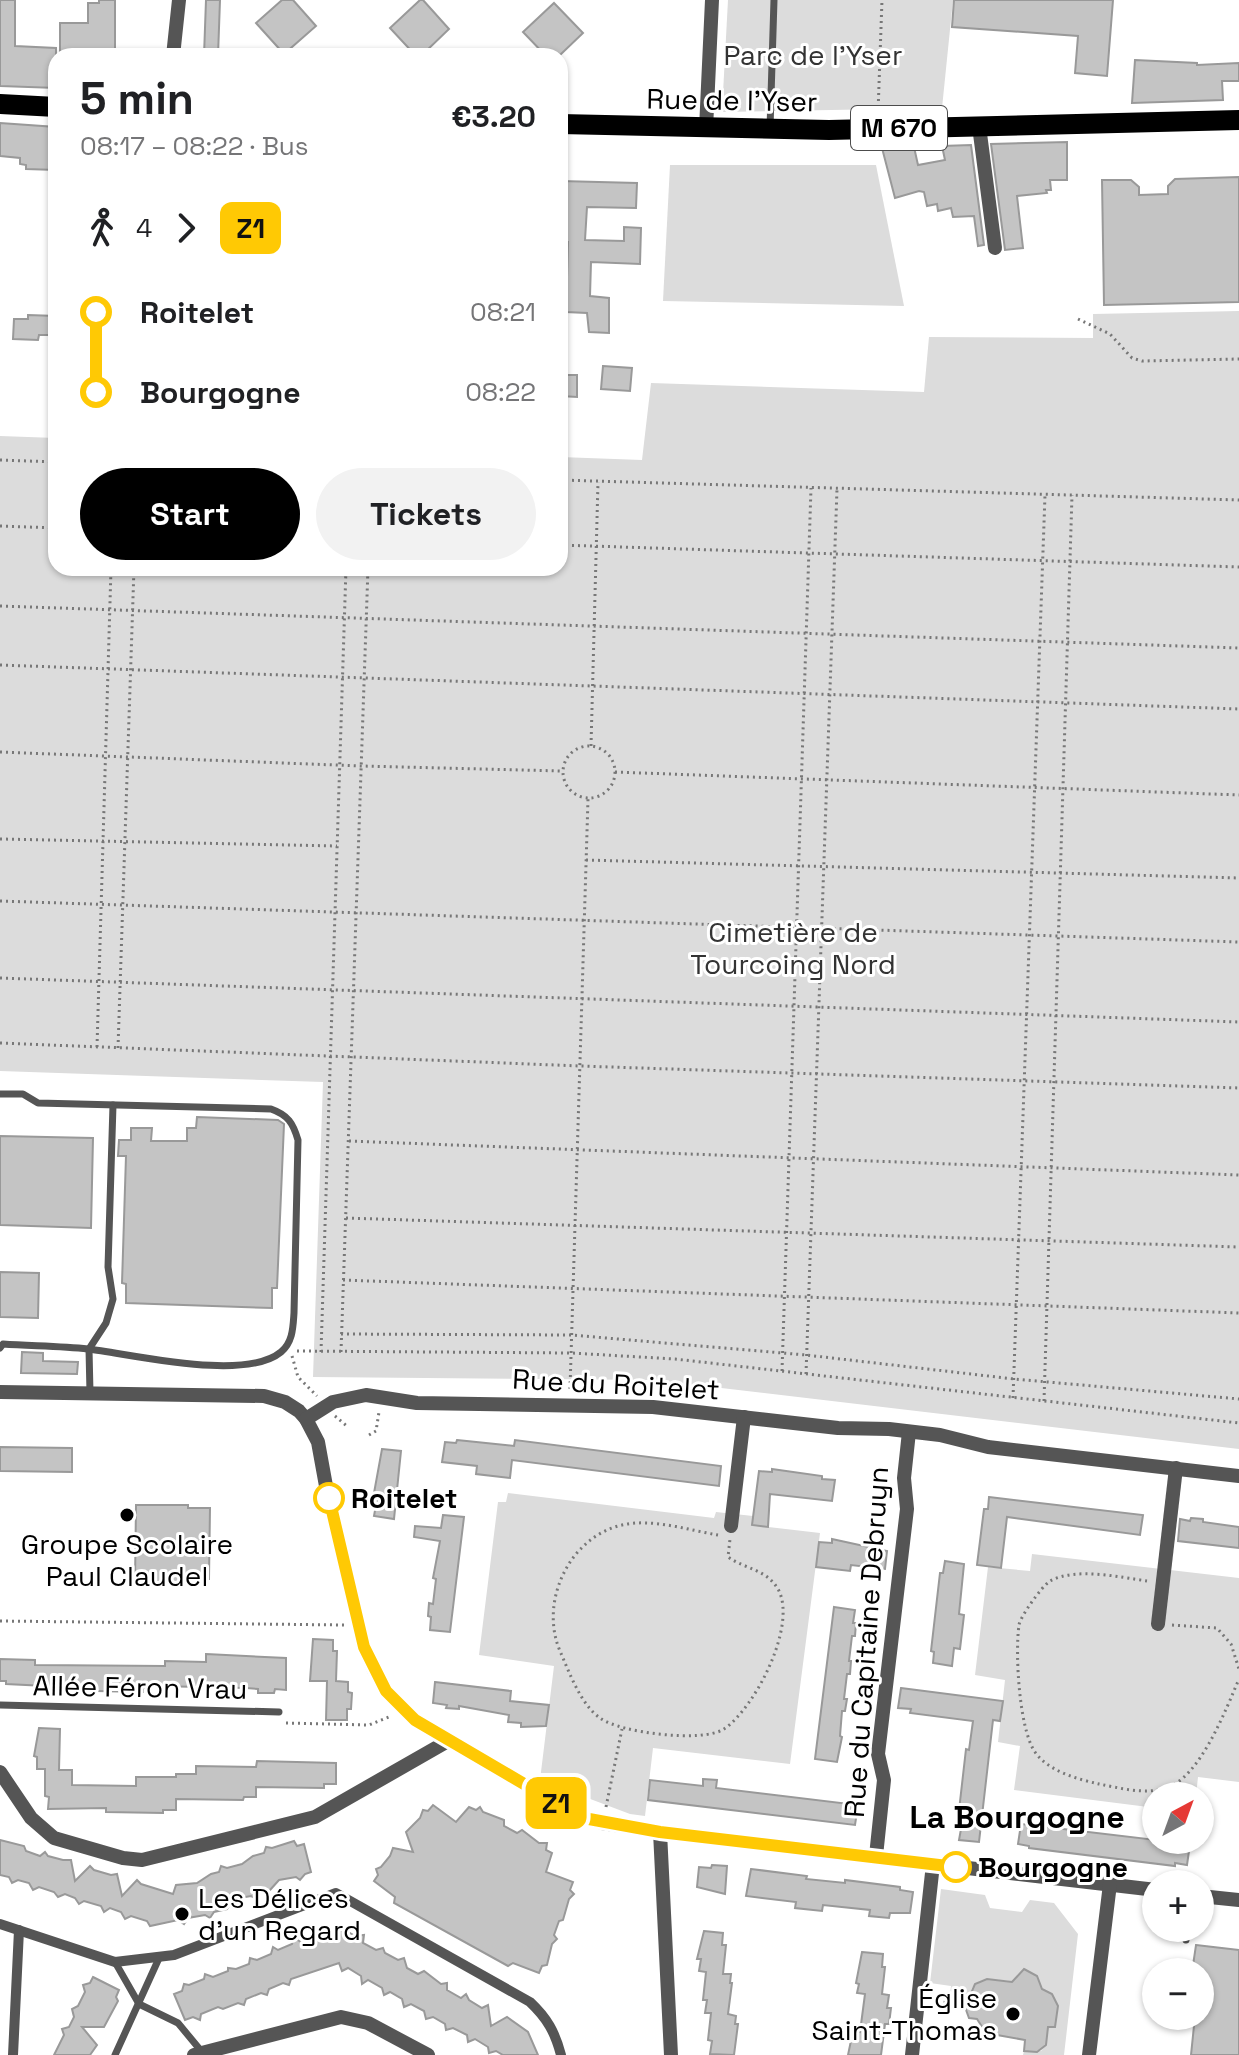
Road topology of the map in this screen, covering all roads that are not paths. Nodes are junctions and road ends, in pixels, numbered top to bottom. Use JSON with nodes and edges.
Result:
{"nodes":[{"id":1,"x":179,"y":0,"type":"edge"},
{"id":2,"x":712,"y":0,"type":"edge"},
{"id":3,"x":774,"y":0,"type":"edge"},
{"id":4,"x":174,"y":48,"type":"edge"},
{"id":5,"x":0,"y":104,"type":"edge"},
{"id":6,"x":48,"y":107,"type":"edge"},
{"id":7,"x":1239,"y":120,"type":"edge"},
{"id":8,"x":568,"y":124,"type":"edge"},
{"id":9,"x":979,"y":126,"type":"junction"},
{"id":10,"x":706,"y":129,"type":"junction"},
{"id":11,"x":770,"y":130,"type":"junction"},
{"id":12,"x":995,"y":248,"type":"dead end"},
{"id":13,"x":0,"y":1094,"type":"edge"},
{"id":14,"x":113,"y":1105,"type":"junction"},
{"id":15,"x":0,"y":1348,"type":"edge"},
{"id":16,"x":89,"y":1349,"type":"junction"},
{"id":17,"x":0,"y":1392,"type":"edge"},
{"id":18,"x":90,"y":1393,"type":"junction"},
{"id":19,"x":744,"y":1417,"type":"junction"},
{"id":20,"x":306,"y":1419,"type":"junction"},
{"id":21,"x":909,"y":1432,"type":"junction"},
{"id":22,"x":1176,"y":1468,"type":"junction"},
{"id":23,"x":1239,"y":1476,"type":"edge"},
{"id":24,"x":731,"y":1526,"type":"dead end"},
{"id":25,"x":1158,"y":1624,"type":"road end"},
{"id":26,"x":0,"y":1705,"type":"edge"},
{"id":27,"x":279,"y":1712,"type":"dead end"},
{"id":28,"x":448,"y":1741,"type":"junction"},
{"id":29,"x":0,"y":1772,"type":"edge"},
{"id":30,"x":660,"y":1832,"type":"junction"},
{"id":31,"x":876,"y":1856,"type":"junction"},
{"id":32,"x":933,"y":1864,"type":"junction"},
{"id":33,"x":1110,"y":1884,"type":"junction"},
{"id":34,"x":1142,"y":1888,"type":"edge"},
{"id":35,"x":1214,"y":1897,"type":"edge"},
{"id":36,"x":1239,"y":1900,"type":"edge"},
{"id":37,"x":0,"y":1924,"type":"edge"},
{"id":38,"x":19,"y":1930,"type":"junction"},
{"id":39,"x":160,"y":1956,"type":"junction"},
{"id":40,"x":115,"y":1962,"type":"junction"},
{"id":41,"x":139,"y":2004,"type":"junction"},
{"id":42,"x":198,"y":2054,"type":"edge"},
{"id":43,"x":13,"y":2055,"type":"edge"},
{"id":44,"x":115,"y":2055,"type":"edge"},
{"id":45,"x":428,"y":2055,"type":"edge"},
{"id":46,"x":561,"y":2055,"type":"edge"},
{"id":47,"x":671,"y":2055,"type":"edge"},
{"id":48,"x":912,"y":2055,"type":"edge"},
{"id":49,"x":1089,"y":2055,"type":"edge"}],
"edges":[{"from":1,"to":4,"type":"street"},
{"from":2,"to":10,"type":"street"},
{"from":3,"to":11,"type":"lane"},
{"from":5,"to":6,"type":"main road"},
{"from":7,"to":9,"type":"main road","name":"Rue de l'Yser","number":"M 670"},
{"from":8,"to":10,"type":"main road","name":"Rue de l'Yser","number":"M 670"},
{"from":9,"to":11,"type":"main road","name":"Rue de l'Yser","number":"M 670"},
{"from":9,"to":12,"type":"street"},
{"from":10,"to":11,"type":"main road","name":"Rue de l'Yser","number":"M 670"},
{"from":13,"to":14,"type":"lane"},
{"from":14,"to":16,"type":"lane"},
{"from":14,"to":16,"type":"lane"},
{"from":15,"to":16,"type":"lane"},
{"from":16,"to":18,"type":"lane"},
{"from":17,"to":18,"type":"street"},
{"from":18,"to":20,"type":"street"},
{"from":19,"to":20,"type":"street","name":"Rue du Roitelet"},
{"from":19,"to":21,"type":"street","name":"Rue du Roitelet"},
{"from":19,"to":24,"type":"street"},
{"from":20,"to":28,"type":"street"},
{"from":21,"to":22,"type":"street","name":"Rue du Roitelet"},
{"from":21,"to":31,"type":"street","name":"Rue du Capitaine Debruyn"},
{"from":22,"to":23,"type":"street","name":"Rue du Roitelet"},
{"from":22,"to":25,"type":"street"},
{"from":26,"to":27,"type":"lane","name":"Allée Féron Vrau"},
{"from":28,"to":29,"type":"street"},
{"from":28,"to":30,"type":"street"},
{"from":30,"to":31,"type":"street"},
{"from":30,"to":47,"type":"street"},
{"from":31,"to":32,"type":"street"},
{"from":32,"to":33,"type":"street"},
{"from":32,"to":48,"type":"street"},
{"from":33,"to":34,"type":"street"},
{"from":33,"to":49,"type":"street"},
{"from":35,"to":36,"type":"street"},
{"from":37,"to":38,"type":"street"},
{"from":38,"to":40,"type":"street"},
{"from":38,"to":43,"type":"street"},
{"from":39,"to":40,"type":"street"},
{"from":39,"to":41,"type":"lane"},
{"from":39,"to":46,"type":"street"},
{"from":40,"to":41,"type":"lane"},
{"from":41,"to":42,"type":"lane"},
{"from":41,"to":44,"type":"lane"},
{"from":42,"to":45,"type":"street"}]}
